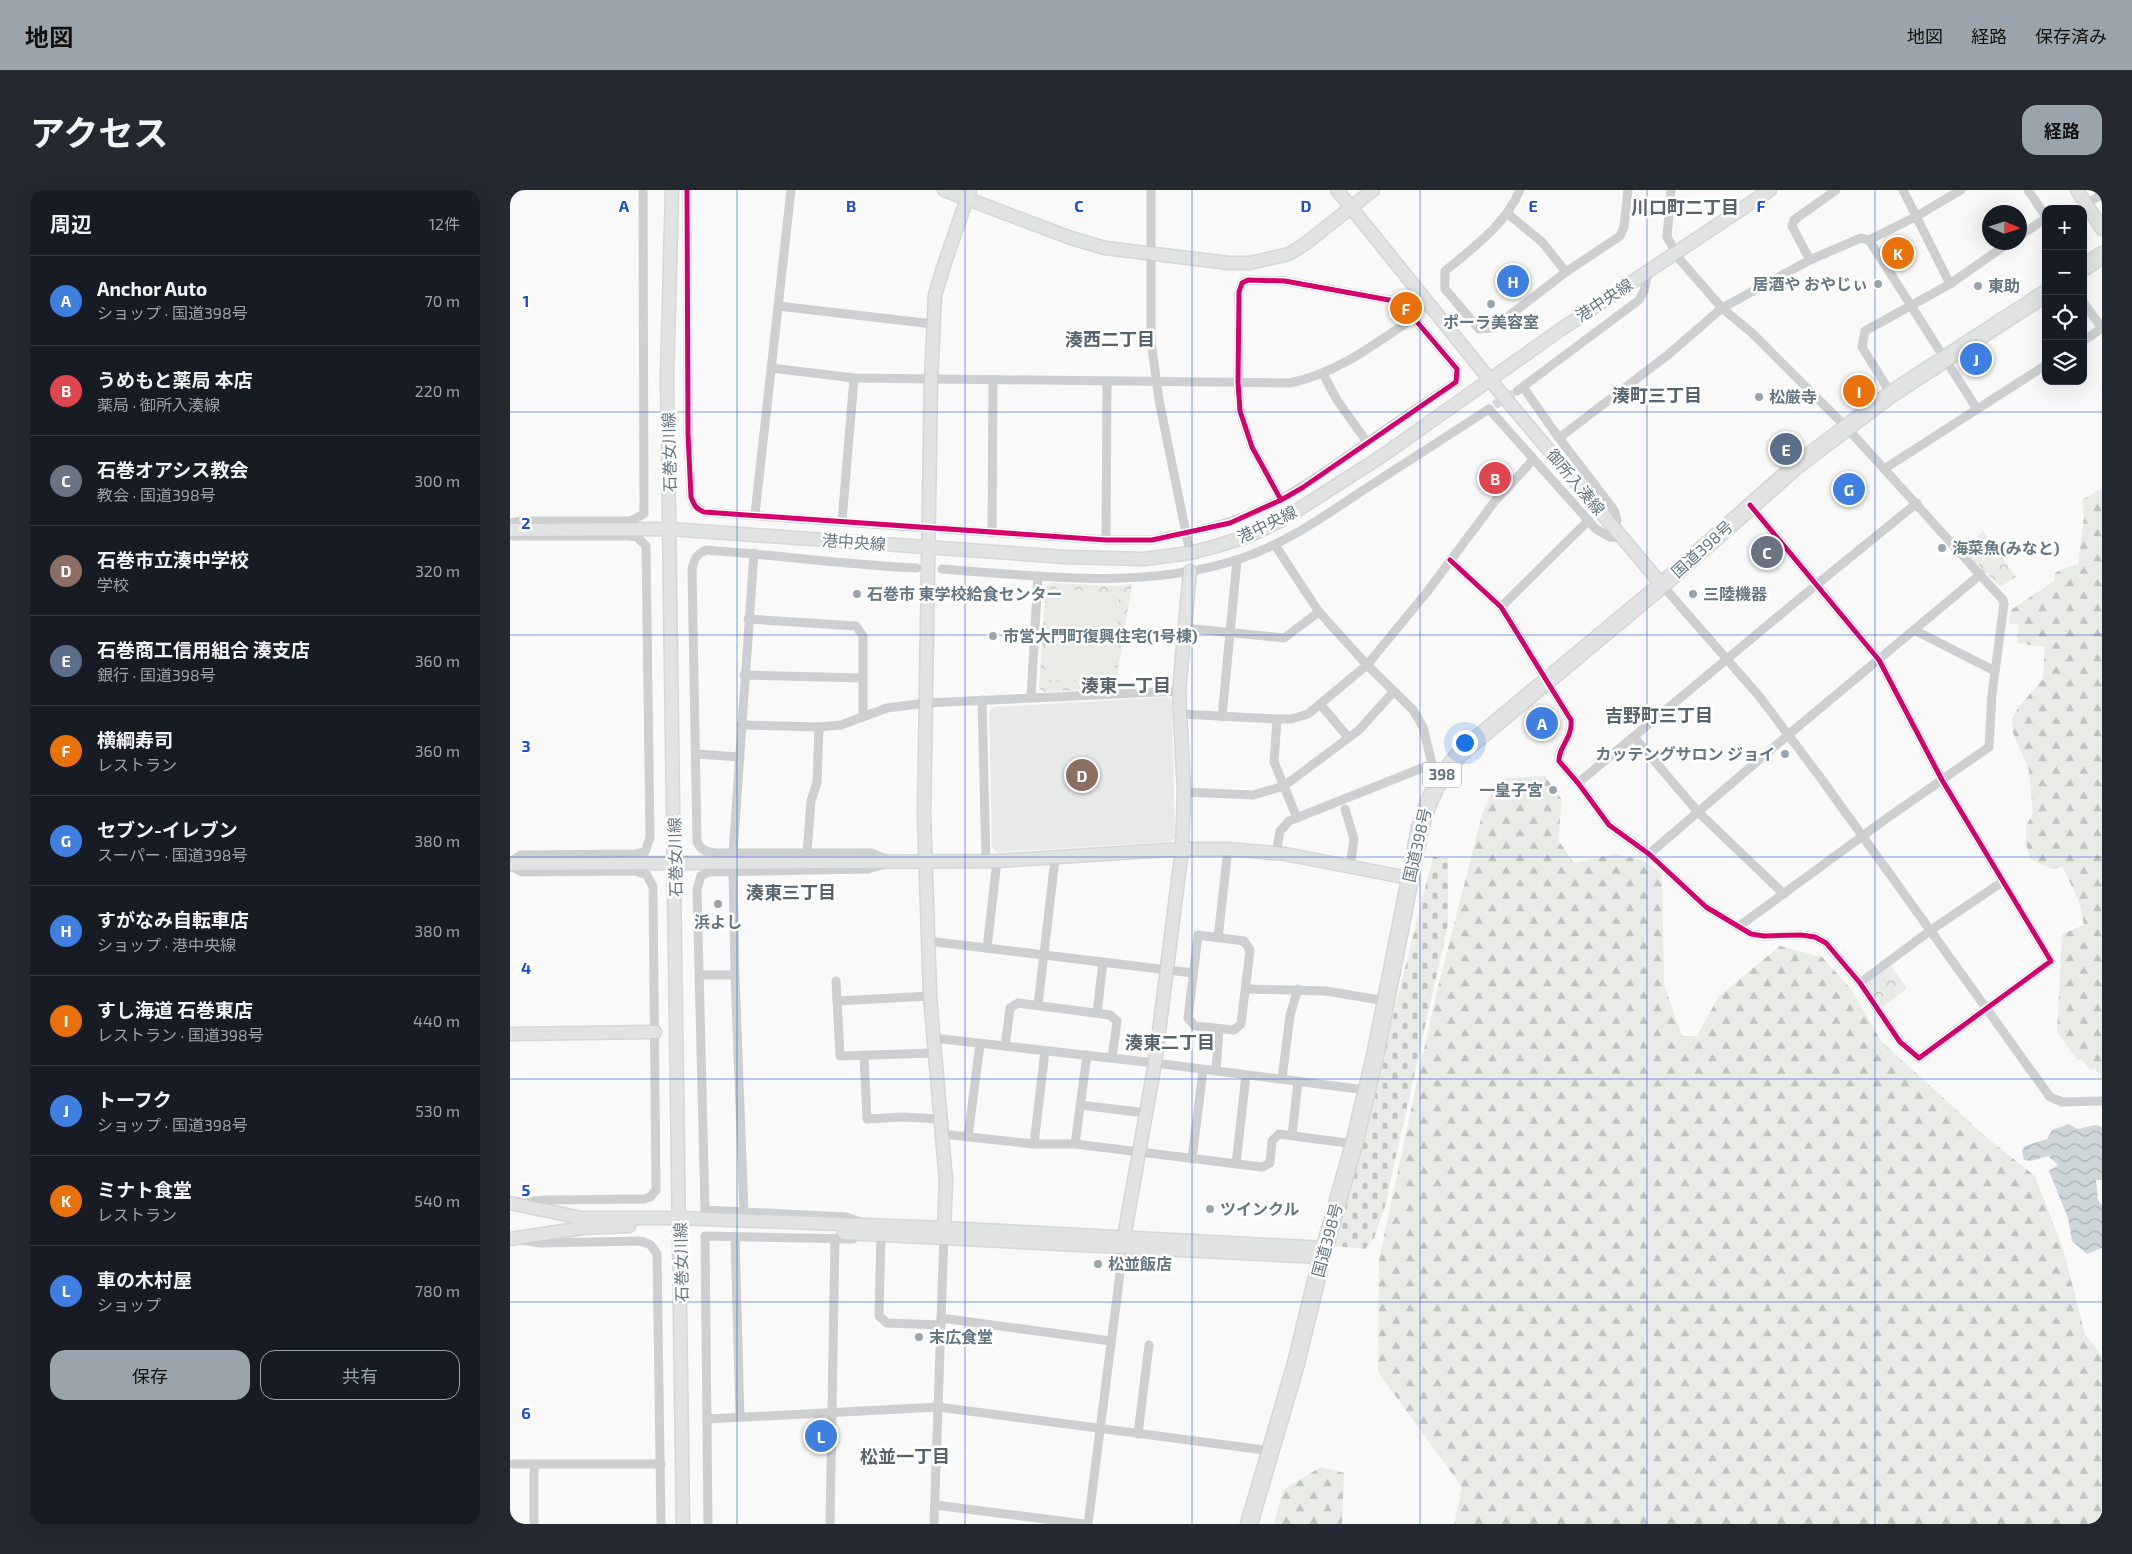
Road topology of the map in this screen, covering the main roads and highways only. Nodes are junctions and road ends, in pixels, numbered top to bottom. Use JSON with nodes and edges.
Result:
{"nodes":[{"id":1,"x":2102,"y":255,"type":"edge"},
{"id":2,"x":2087,"y":265,"type":"edge"},
{"id":3,"x":2043,"y":295,"type":"edge"},
{"id":4,"x":1249,"y":1524,"type":"edge"}],
"edges":[{"from":1,"to":2,"type":"highway"},
{"from":3,"to":4,"type":"highway","name":"国道398号","number":"398"}]}
